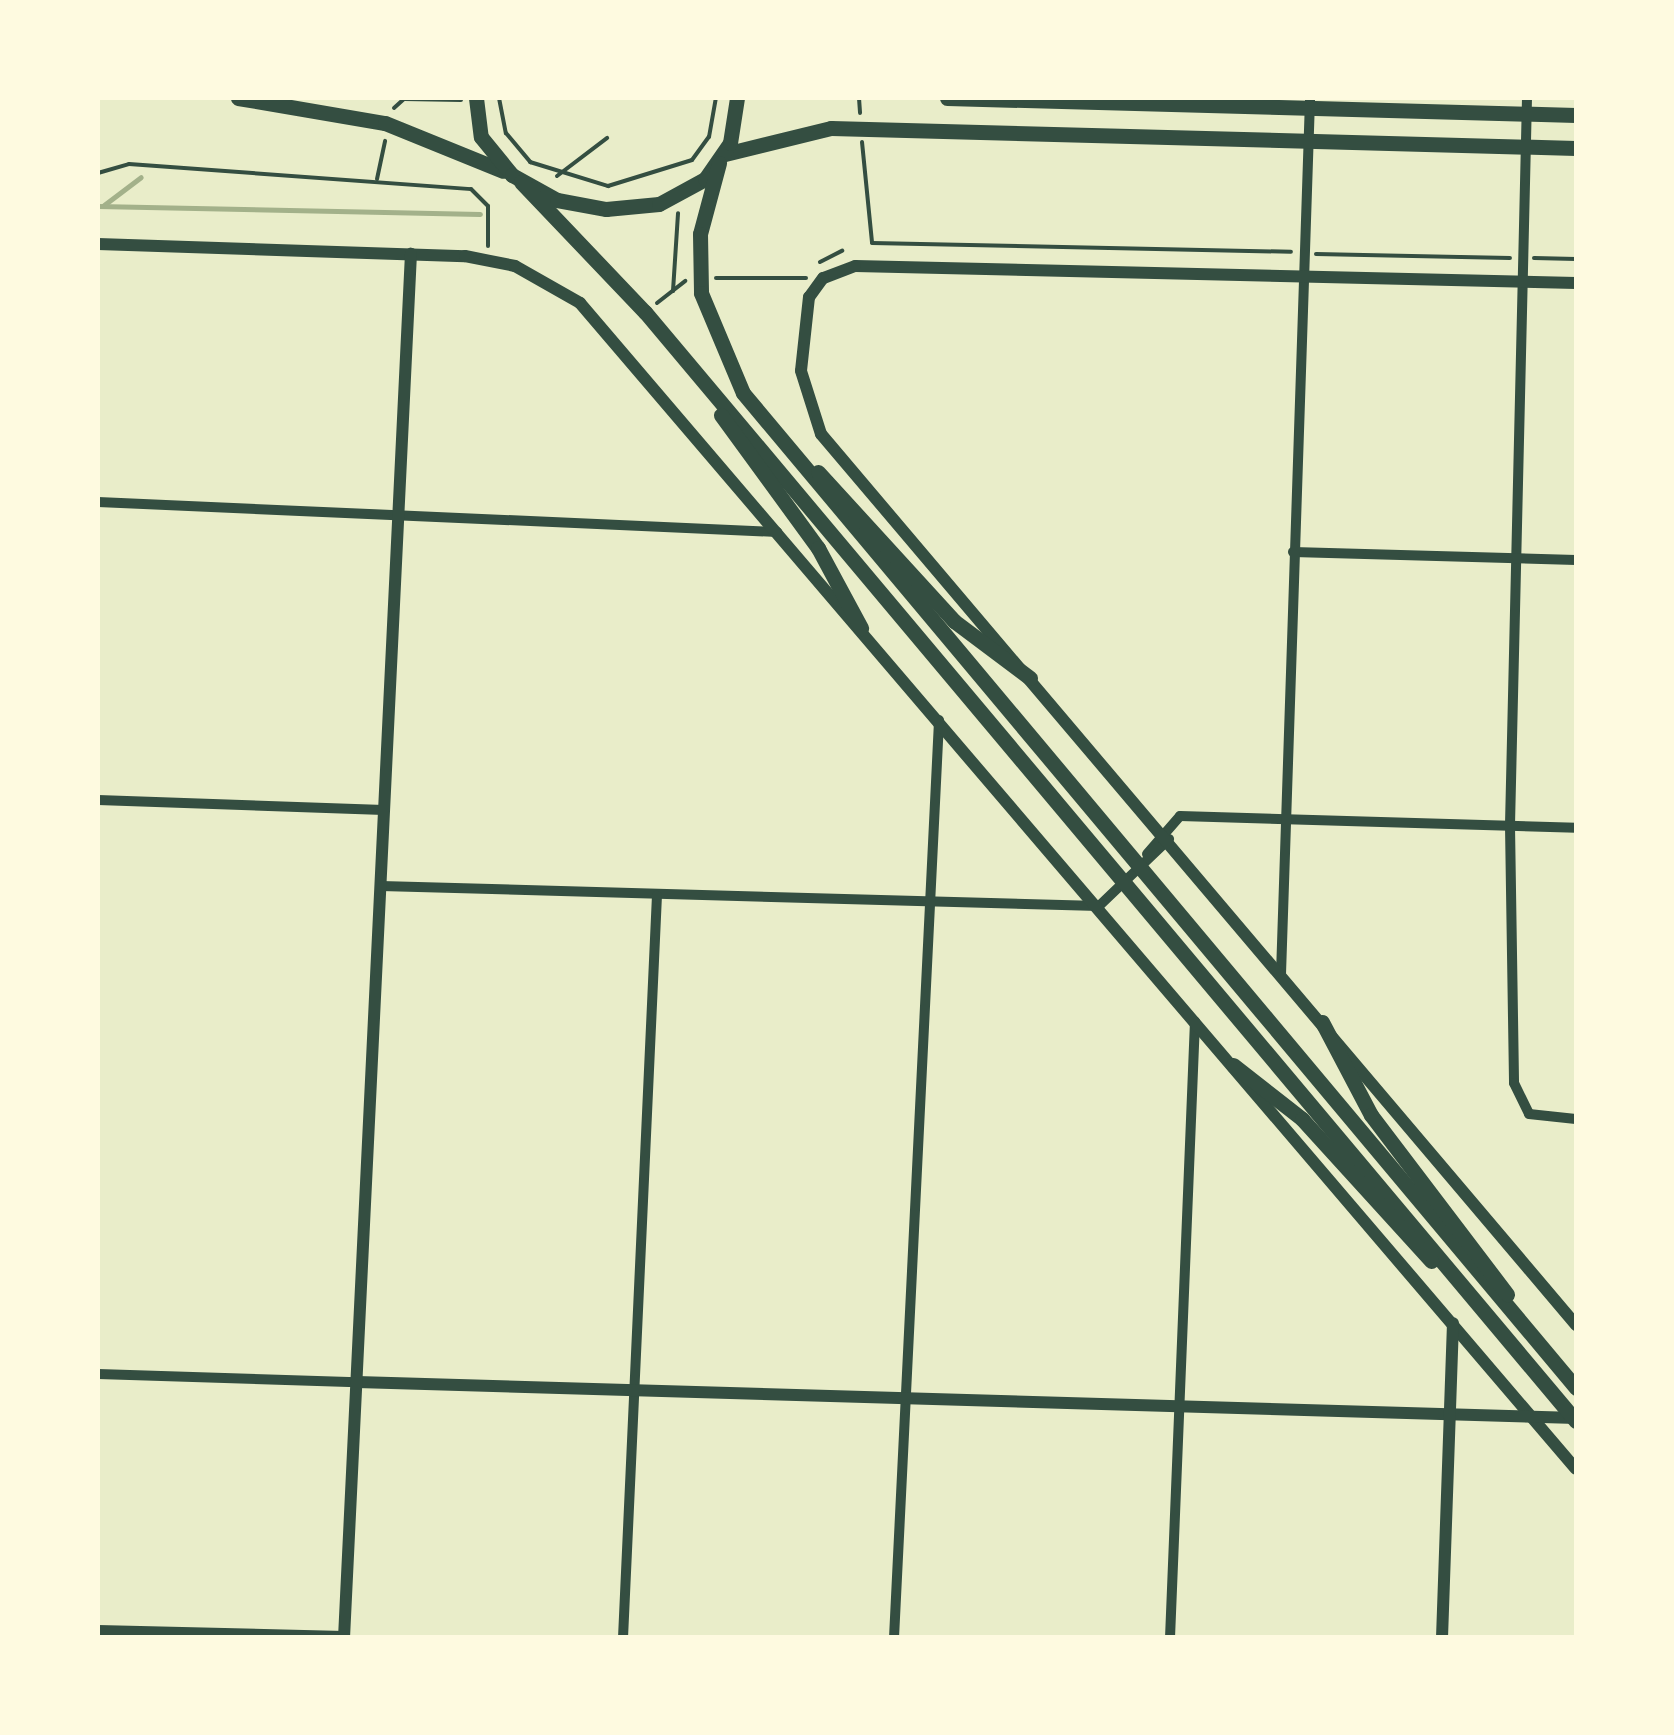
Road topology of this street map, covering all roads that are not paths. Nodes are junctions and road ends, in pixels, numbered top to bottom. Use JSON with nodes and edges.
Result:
{"nodes":[{"id":1,"x":238,"y":98,"type":"edge"},
{"id":2,"x":737,"y":98,"type":"edge"},
{"id":3,"x":947,"y":98,"type":"edge"},
{"id":4,"x":476,"y":99,"type":"edge"},
{"id":5,"x":1310,"y":103,"type":"edge"},
{"id":6,"x":1527,"y":106,"type":"edge"},
{"id":7,"x":1576,"y":116,"type":"edge"},
{"id":8,"x":1308,"y":141,"type":"junction"},
{"id":9,"x":1526,"y":146,"type":"junction"},
{"id":10,"x":1576,"y":148,"type":"edge"},
{"id":11,"x":722,"y":158,"type":"junction"},
{"id":12,"x":516,"y":178,"type":"junction"},
{"id":13,"x":98,"y":244,"type":"edge"},
{"id":14,"x":411,"y":254,"type":"junction"},
{"id":15,"x":1301,"y":276,"type":"junction"},
{"id":16,"x":1522,"y":282,"type":"junction"},
{"id":17,"x":1576,"y":283,"type":"edge"},
{"id":18,"x":692,"y":368,"type":"junction"},
{"id":19,"x":774,"y":432,"type":"junction"},
{"id":20,"x":98,"y":502,"type":"edge"},
{"id":21,"x":399,"y":515,"type":"junction"},
{"id":22,"x":778,"y":532,"type":"junction"},
{"id":23,"x":1293,"y":552,"type":"junction"},
{"id":24,"x":1516,"y":558,"type":"junction"},
{"id":25,"x":1576,"y":560,"type":"edge"},
{"id":26,"x":861,"y":628,"type":"junction"},
{"id":27,"x":1030,"y":678,"type":"junction"},
{"id":28,"x":939,"y":720,"type":"junction"},
{"id":29,"x":98,"y":800,"type":"edge"},
{"id":30,"x":384,"y":810,"type":"junction"},
{"id":31,"x":1285,"y":819,"type":"junction"},
{"id":32,"x":1510,"y":826,"type":"junction"},
{"id":33,"x":1576,"y":828,"type":"edge"},
{"id":34,"x":1165,"y":835,"type":"junction"},
{"id":35,"x":1139,"y":868,"type":"junction"},
{"id":36,"x":1124,"y":882,"type":"junction"},
{"id":37,"x":381,"y":886,"type":"junction"},
{"id":38,"x":657,"y":896,"type":"junction"},
{"id":39,"x":930,"y":906,"type":"junction"},
{"id":40,"x":1099,"y":906,"type":"junction"},
{"id":41,"x":1281,"y":974,"type":"junction"},
{"id":42,"x":1196,"y":1022,"type":"junction"},
{"id":43,"x":1322,"y":1022,"type":"junction"},
{"id":44,"x":1232,"y":1066,"type":"junction"},
{"id":45,"x":1576,"y":1119,"type":"edge"},
{"id":46,"x":1485,"y":1312,"type":"junction"},
{"id":47,"x":1452,"y":1324,"type":"junction"},
{"id":48,"x":1576,"y":1325,"type":"edge"},
{"id":49,"x":1526,"y":1328,"type":"junction"},
{"id":50,"x":98,"y":1374,"type":"edge"},
{"id":51,"x":357,"y":1382,"type":"junction"},
{"id":52,"x":1576,"y":1388,"type":"edge"},
{"id":53,"x":634,"y":1391,"type":"junction"},
{"id":54,"x":906,"y":1400,"type":"junction"},
{"id":55,"x":1182,"y":1409,"type":"junction"},
{"id":56,"x":1450,"y":1418,"type":"junction"},
{"id":57,"x":1576,"y":1419,"type":"edge"},
{"id":58,"x":1536,"y":1421,"type":"junction"},
{"id":59,"x":1576,"y":1469,"type":"edge"},
{"id":60,"x":98,"y":1630,"type":"edge"},
{"id":61,"x":344,"y":1637,"type":"edge"},
{"id":62,"x":623,"y":1638,"type":"edge"},
{"id":63,"x":894,"y":1638,"type":"edge"},
{"id":64,"x":1170,"y":1638,"type":"edge"},
{"id":65,"x":1442,"y":1638,"type":"edge"}],
"edges":[{"from":1,"to":12,"type":"main road"},
{"from":2,"to":11,"type":"main road"},
{"from":3,"to":5,"type":"main road"},
{"from":4,"to":12,"type":"main road"},
{"from":5,"to":6,"type":"main road"},
{"from":5,"to":8,"type":"street"},
{"from":6,"to":7,"type":"main road"},
{"from":6,"to":9,"type":"street"},
{"from":8,"to":9,"type":"main road"},
{"from":8,"to":11,"type":"main road"},
{"from":8,"to":15,"type":"street"},
{"from":9,"to":10,"type":"main road"},
{"from":9,"to":16,"type":"street"},
{"from":11,"to":12,"type":"main road"},
{"from":11,"to":19,"type":"main road"},
{"from":12,"to":18,"type":"main road"},
{"from":13,"to":14,"type":"street"},
{"from":14,"to":21,"type":"street"},
{"from":14,"to":22,"type":"street"},
{"from":15,"to":16,"type":"street"},
{"from":15,"to":23,"type":"street"},
{"from":15,"to":27,"type":"street"},
{"from":16,"to":17,"type":"street"},
{"from":16,"to":24,"type":"street"},
{"from":18,"to":26,"type":"main road"},
{"from":18,"to":36,"type":"main road"},
{"from":19,"to":27,"type":"main road"},
{"from":19,"to":35,"type":"main road"},
{"from":20,"to":21,"type":"street"},
{"from":21,"to":22,"type":"street"},
{"from":21,"to":30,"type":"street"},
{"from":22,"to":26,"type":"street"},
{"from":23,"to":24,"type":"street"},
{"from":23,"to":31,"type":"street"},
{"from":24,"to":25,"type":"street"},
{"from":24,"to":32,"type":"street"},
{"from":26,"to":28,"type":"street"},
{"from":27,"to":34,"type":"street"},
{"from":28,"to":39,"type":"street"},
{"from":28,"to":40,"type":"street"},
{"from":29,"to":30,"type":"street"},
{"from":30,"to":37,"type":"street"},
{"from":31,"to":32,"type":"street"},
{"from":31,"to":34,"type":"street"},
{"from":31,"to":41,"type":"street"},
{"from":32,"to":33,"type":"street"},
{"from":32,"to":45,"type":"street"},
{"from":34,"to":35,"type":"street"},
{"from":34,"to":41,"type":"street"},
{"from":35,"to":36,"type":"street"},
{"from":35,"to":49,"type":"main road"},
{"from":36,"to":40,"type":"street"},
{"from":36,"to":46,"type":"main road"},
{"from":37,"to":38,"type":"street"},
{"from":37,"to":51,"type":"street"},
{"from":38,"to":39,"type":"street"},
{"from":38,"to":53,"type":"street"},
{"from":39,"to":40,"type":"street"},
{"from":39,"to":54,"type":"street"},
{"from":40,"to":42,"type":"street"},
{"from":41,"to":43,"type":"street"},
{"from":42,"to":44,"type":"street"},
{"from":42,"to":55,"type":"street"},
{"from":43,"to":48,"type":"street"},
{"from":43,"to":49,"type":"main road"},
{"from":44,"to":46,"type":"main road"},
{"from":44,"to":47,"type":"street"},
{"from":46,"to":57,"type":"main road"},
{"from":47,"to":56,"type":"street"},
{"from":47,"to":58,"type":"street"},
{"from":49,"to":52,"type":"main road"},
{"from":50,"to":51,"type":"street"},
{"from":51,"to":53,"type":"street"},
{"from":51,"to":61,"type":"street"},
{"from":53,"to":54,"type":"street"},
{"from":53,"to":62,"type":"street"},
{"from":54,"to":55,"type":"street"},
{"from":54,"to":63,"type":"street"},
{"from":55,"to":56,"type":"street"},
{"from":55,"to":64,"type":"street"},
{"from":56,"to":58,"type":"street"},
{"from":56,"to":65,"type":"street"},
{"from":57,"to":58,"type":"street"},
{"from":58,"to":59,"type":"street"},
{"from":60,"to":61,"type":"street"}]}
